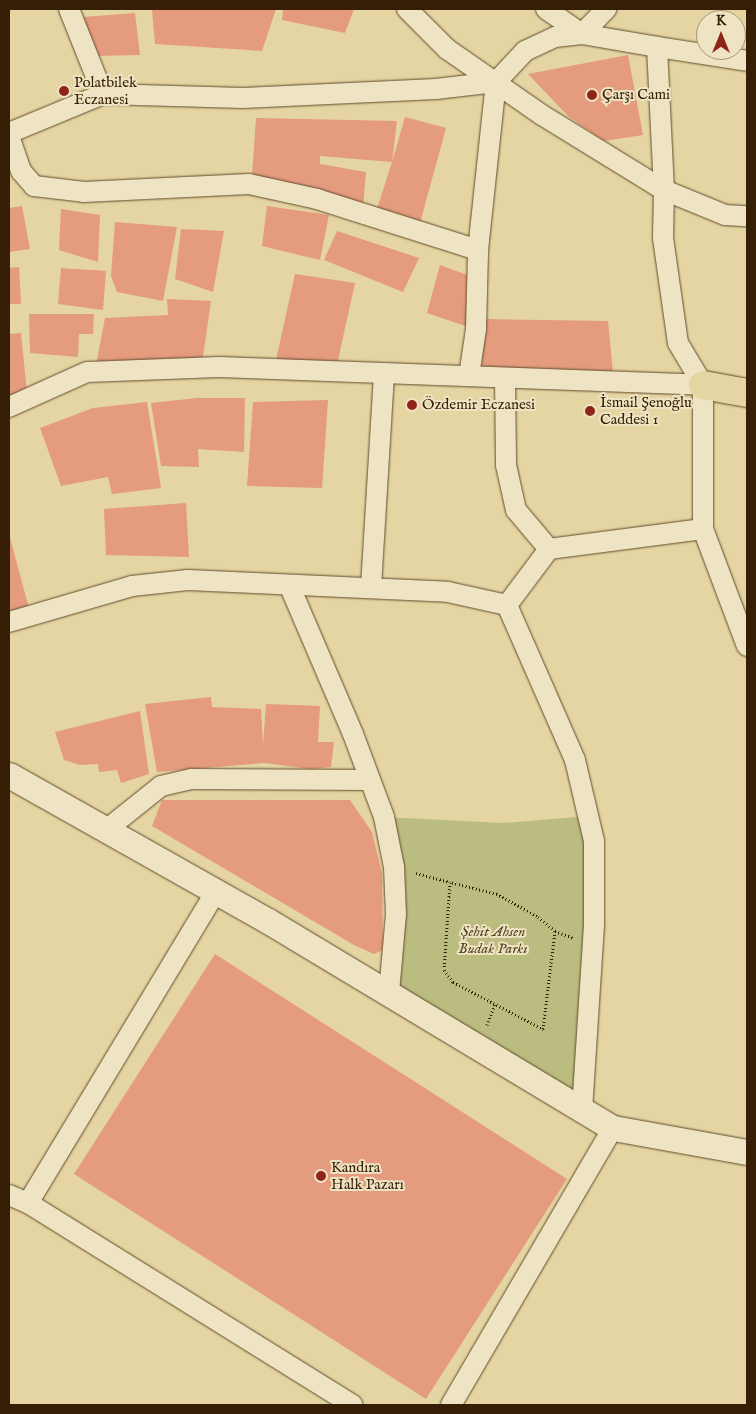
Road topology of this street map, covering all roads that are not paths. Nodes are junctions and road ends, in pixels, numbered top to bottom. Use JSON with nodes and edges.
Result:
{"nodes":[{"id":1,"x":69,"y":9,"type":"edge"},
{"id":2,"x":407,"y":9,"type":"edge"},
{"id":3,"x":546,"y":9,"type":"edge"},
{"id":4,"x":606,"y":9,"type":"edge"},
{"id":5,"x":582,"y":34,"type":"junction"},
{"id":6,"x":657,"y":47,"type":"junction"},
{"id":7,"x":747,"y":61,"type":"edge"},
{"id":8,"x":496,"y":82,"type":"junction"},
{"id":9,"x":103,"y":94,"type":"junction"},
{"id":10,"x":9,"y":135,"type":"edge"},
{"id":11,"x":664,"y":190,"type":"junction"},
{"id":12,"x":747,"y":216,"type":"edge"},
{"id":13,"x":478,"y":250,"type":"junction"},
{"id":14,"x":384,"y":373,"type":"junction"},
{"id":15,"x":469,"y":376,"type":"junction"},
{"id":16,"x":505,"y":378,"type":"junction"},
{"id":17,"x":703,"y":385,"type":"junction"},
{"id":18,"x":747,"y":393,"type":"edge"},
{"id":19,"x":9,"y":407,"type":"edge"},
{"id":20,"x":703,"y":529,"type":"junction"},
{"id":21,"x":548,"y":549,"type":"junction"},
{"id":22,"x":290,"y":587,"type":"junction"},
{"id":23,"x":372,"y":587,"type":"junction"},
{"id":24,"x":507,"y":605,"type":"junction"},
{"id":25,"x":9,"y":622,"type":"edge"},
{"id":26,"x":744,"y":625,"type":"edge"},
{"id":27,"x":747,"y":646,"type":"edge"},
{"id":28,"x":9,"y":775,"type":"edge"},
{"id":29,"x":370,"y":780,"type":"junction"},
{"id":30,"x":106,"y":830,"type":"junction"},
{"id":31,"x":216,"y":891,"type":"junction"},
{"id":32,"x":389,"y":994,"type":"junction"},
{"id":33,"x":582,"y":1110,"type":"junction"},
{"id":34,"x":613,"y":1128,"type":"junction"},
{"id":35,"x":747,"y":1152,"type":"edge"},
{"id":36,"x":9,"y":1195,"type":"edge"},
{"id":37,"x":28,"y":1203,"type":"junction"},
{"id":38,"x":352,"y":1405,"type":"edge"},
{"id":39,"x":451,"y":1405,"type":"edge"}],
"edges":[{"from":1,"to":9,"type":"street"},
{"from":2,"to":8,"type":"street"},
{"from":3,"to":5,"type":"street"},
{"from":4,"to":5,"type":"street"},
{"from":5,"to":6,"type":"street"},
{"from":5,"to":8,"type":"street"},
{"from":6,"to":7,"type":"street"},
{"from":6,"to":11,"type":"street"},
{"from":8,"to":9,"type":"street"},
{"from":8,"to":11,"type":"street"},
{"from":8,"to":13,"type":"street"},
{"from":9,"to":10,"type":"street"},
{"from":10,"to":13,"type":"street"},
{"from":11,"to":12,"type":"street"},
{"from":11,"to":17,"type":"street"},
{"from":13,"to":15,"type":"street"},
{"from":14,"to":15,"type":"street"},
{"from":14,"to":19,"type":"street"},
{"from":14,"to":23,"type":"street"},
{"from":15,"to":16,"type":"street"},
{"from":16,"to":17,"type":"street"},
{"from":16,"to":21,"type":"street"},
{"from":17,"to":18,"type":"main road"},
{"from":17,"to":20,"type":"street"},
{"from":20,"to":21,"type":"street"},
{"from":20,"to":26,"type":"street"},
{"from":21,"to":24,"type":"street"},
{"from":22,"to":23,"type":"street"},
{"from":22,"to":25,"type":"street"},
{"from":22,"to":29,"type":"street"},
{"from":23,"to":24,"type":"street"},
{"from":24,"to":33,"type":"street"},
{"from":26,"to":27,"type":"street"},
{"from":28,"to":30,"type":"street"},
{"from":29,"to":30,"type":"street"},
{"from":29,"to":32,"type":"street"},
{"from":30,"to":31,"type":"street"},
{"from":31,"to":32,"type":"street"},
{"from":31,"to":37,"type":"street"},
{"from":32,"to":33,"type":"street"},
{"from":33,"to":34,"type":"street"},
{"from":34,"to":35,"type":"street"},
{"from":34,"to":39,"type":"street"},
{"from":36,"to":37,"type":"street"},
{"from":37,"to":38,"type":"street"}]}
